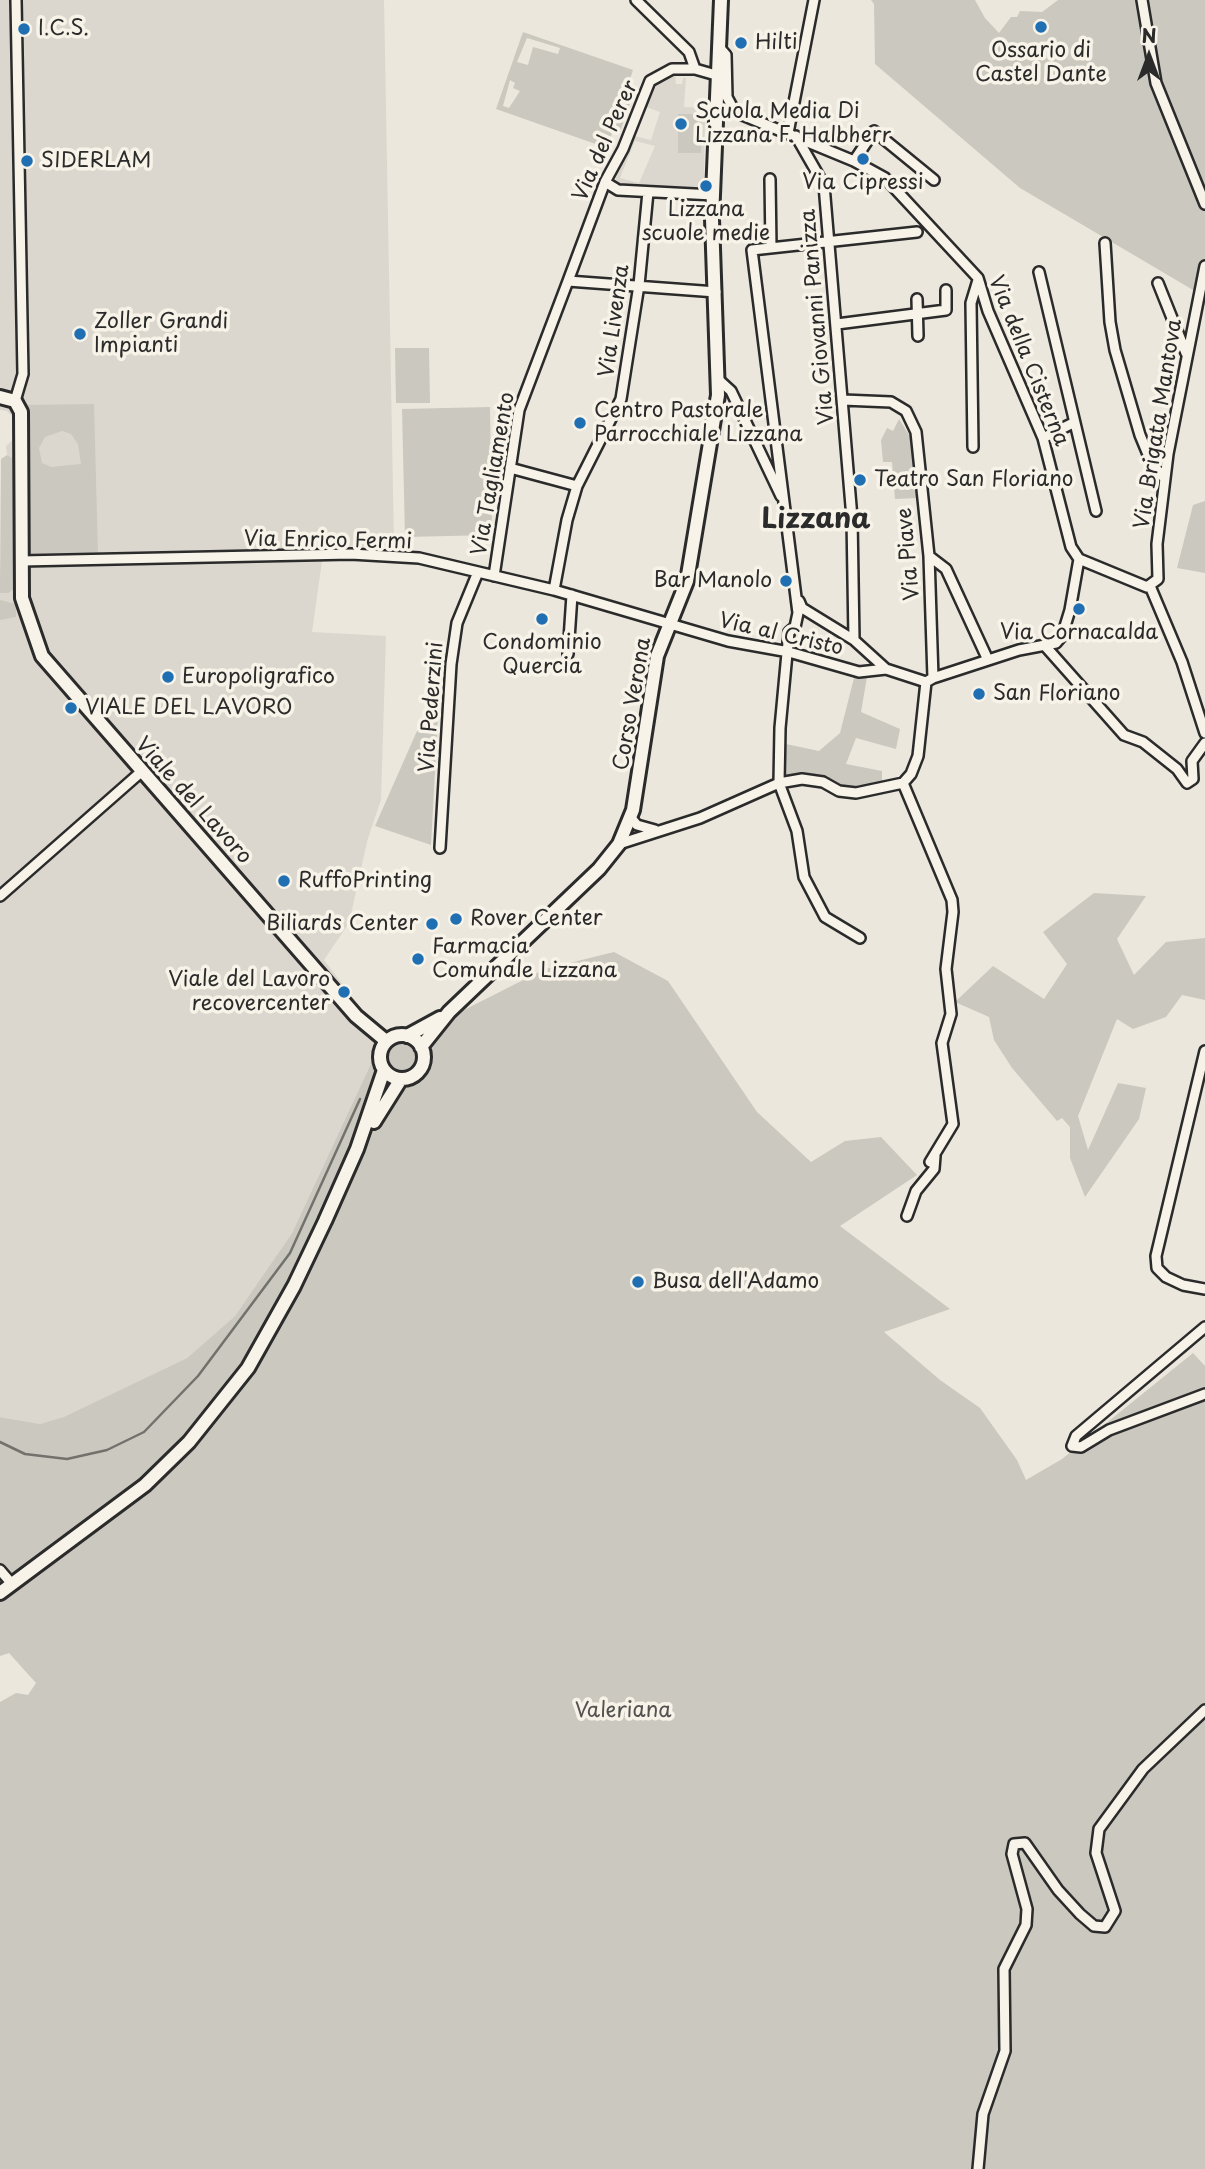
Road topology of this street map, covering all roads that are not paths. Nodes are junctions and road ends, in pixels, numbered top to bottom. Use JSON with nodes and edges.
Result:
{"nodes":[{"id":1,"x":16,"y":0,"type":"edge"},
{"id":2,"x":636,"y":0,"type":"edge"},
{"id":3,"x":721,"y":0,"type":"edge"},
{"id":4,"x":814,"y":0,"type":"edge"},
{"id":5,"x":1142,"y":0,"type":"edge"},
{"id":6,"x":718,"y":45,"type":"junction"},
{"id":7,"x":695,"y":69,"type":"junction"},
{"id":8,"x":716,"y":75,"type":"junction"},
{"id":9,"x":792,"y":135,"type":"junction"},
{"id":10,"x":854,"y":161,"type":"junction"},
{"id":11,"x":770,"y":179,"type":"dead end"},
{"id":12,"x":934,"y":180,"type":"dead end"},
{"id":13,"x":605,"y":182,"type":"junction"},
{"id":14,"x":648,"y":192,"type":"junction"},
{"id":15,"x":713,"y":195,"type":"junction"},
{"id":16,"x":1205,"y":204,"type":"edge"},
{"id":17,"x":917,"y":232,"type":"dead end"},
{"id":18,"x":1105,"y":243,"type":"dead end"},
{"id":19,"x":829,"y":244,"type":"junction"},
{"id":20,"x":771,"y":248,"type":"junction"},
{"id":21,"x":1205,"y":266,"type":"edge"},
{"id":22,"x":1039,"y":272,"type":"dead end"},
{"id":23,"x":978,"y":278,"type":"junction"},
{"id":24,"x":568,"y":281,"type":"junction"},
{"id":25,"x":1158,"y":283,"type":"dead end"},
{"id":26,"x":639,"y":285,"type":"junction"},
{"id":27,"x":946,"y":290,"type":"dead end"},
{"id":28,"x":716,"y":292,"type":"junction"},
{"id":29,"x":917,"y":299,"type":"dead end"},
{"id":30,"x":918,"y":315,"type":"junction"},
{"id":31,"x":837,"y":324,"type":"junction"},
{"id":32,"x":918,"y":336,"type":"dead end"},
{"id":33,"x":1186,"y":355,"type":"junction"},
{"id":34,"x":720,"y":381,"type":"junction"},
{"id":35,"x":0,"y":397,"type":"edge"},
{"id":36,"x":843,"y":400,"type":"junction"},
{"id":37,"x":18,"y":406,"type":"junction"},
{"id":38,"x":1073,"y":424,"type":"junction"},
{"id":39,"x":1043,"y":438,"type":"junction"},
{"id":40,"x":972,"y":447,"type":"dead end"},
{"id":41,"x":510,"y":468,"type":"junction"},
{"id":42,"x":1165,"y":479,"type":"junction"},
{"id":43,"x":577,"y":486,"type":"junction"},
{"id":44,"x":785,"y":503,"type":"junction"},
{"id":45,"x":1096,"y":512,"type":"dead end"},
{"id":46,"x":929,"y":556,"type":"junction"},
{"id":47,"x":1079,"y":559,"type":"junction"},
{"id":48,"x":21,"y":561,"type":"junction"},
{"id":49,"x":478,"y":572,"type":"junction"},
{"id":50,"x":494,"y":576,"type":"junction"},
{"id":51,"x":1150,"y":586,"type":"junction"},
{"id":52,"x":554,"y":590,"type":"junction"},
{"id":53,"x":795,"y":592,"type":"junction"},
{"id":54,"x":572,"y":595,"type":"junction"},
{"id":55,"x":668,"y":624,"type":"junction"},
{"id":56,"x":855,"y":640,"type":"junction"},
{"id":57,"x":1046,"y":647,"type":"junction"},
{"id":58,"x":789,"y":652,"type":"junction"},
{"id":59,"x":568,"y":654,"type":"dead end"},
{"id":60,"x":988,"y":660,"type":"junction"},
{"id":61,"x":886,"y":669,"type":"junction"},
{"id":62,"x":929,"y":680,"type":"junction"},
{"id":63,"x":1205,"y":732,"type":"edge"},
{"id":64,"x":1205,"y":743,"type":"edge"},
{"id":65,"x":141,"y":772,"type":"junction"},
{"id":66,"x":779,"y":783,"type":"junction"},
{"id":67,"x":903,"y":783,"type":"junction"},
{"id":68,"x":632,"y":823,"type":"junction"},
{"id":69,"x":656,"y":831,"type":"junction"},
{"id":70,"x":640,"y":837,"type":"junction"},
{"id":71,"x":619,"y":844,"type":"junction"},
{"id":72,"x":440,"y":848,"type":"dead end"},
{"id":73,"x":0,"y":896,"type":"edge"},
{"id":74,"x":860,"y":938,"type":"dead end"},
{"id":75,"x":449,"y":1012,"type":"junction"},
{"id":76,"x":407,"y":1035,"type":"junction"},
{"id":77,"x":386,"y":1041,"type":"junction"},
{"id":78,"x":421,"y":1047,"type":"junction"},
{"id":79,"x":1205,"y":1051,"type":"edge"},
{"id":80,"x":384,"y":1070,"type":"junction"},
{"id":81,"x":401,"y":1079,"type":"junction"},
{"id":82,"x":357,"y":1149,"type":"junction"},
{"id":83,"x":911,"y":1211,"type":"dead end"},
{"id":84,"x":1205,"y":1289,"type":"edge"},
{"id":85,"x":1205,"y":1327,"type":"edge"},
{"id":86,"x":1205,"y":1394,"type":"edge"},
{"id":87,"x":0,"y":1570,"type":"edge"},
{"id":88,"x":12,"y":1584,"type":"junction"},
{"id":89,"x":0,"y":1593,"type":"edge"},
{"id":90,"x":1205,"y":1710,"type":"edge"},
{"id":91,"x":978,"y":2169,"type":"edge"}],
"edges":[{"from":1,"to":37,"type":"street"},
{"from":2,"to":7,"type":"street"},
{"from":3,"to":6,"type":"main road","name":"Corso Verona"},
{"from":4,"to":9,"type":"street"},
{"from":5,"to":16,"type":"street"},
{"from":6,"to":8,"type":"main road","name":"Corso Verona"},
{"from":6,"to":9,"type":"street"},
{"from":7,"to":8,"type":"street","name":"Via del Perer"},
{"from":7,"to":13,"type":"street","name":"Via del Perer"},
{"from":8,"to":15,"type":"main road","name":"Corso Verona"},
{"from":9,"to":10,"type":"street","name":"Via della Cisterna"},
{"from":9,"to":19,"type":"street","name":"Via Giovanni Panizza"},
{"from":10,"to":12,"type":"street"},
{"from":10,"to":23,"type":"street","name":"Via della Cisterna"},
{"from":11,"to":20,"type":"street"},
{"from":13,"to":14,"type":"street"},
{"from":13,"to":24,"type":"street","name":"Via del Perer"},
{"from":14,"to":15,"type":"street"},
{"from":14,"to":26,"type":"street","name":"Via Livenza"},
{"from":15,"to":28,"type":"main road","name":"Corso Verona"},
{"from":17,"to":19,"type":"street"},
{"from":18,"to":42,"type":"street"},
{"from":19,"to":20,"type":"street"},
{"from":19,"to":31,"type":"street","name":"Via Giovanni Panizza"},
{"from":20,"to":44,"type":"street"},
{"from":21,"to":33,"type":"street","name":"Via Brigata Mantova"},
{"from":22,"to":38,"type":"street"},
{"from":23,"to":39,"type":"street","name":"Via della Cisterna"},
{"from":23,"to":40,"type":"street"},
{"from":24,"to":26,"type":"street"},
{"from":24,"to":41,"type":"street","name":"Via Tagliamento"},
{"from":25,"to":33,"type":"street"},
{"from":26,"to":28,"type":"street"},
{"from":26,"to":43,"type":"street","name":"Via Livenza"},
{"from":27,"to":30,"type":"street"},
{"from":28,"to":34,"type":"main road","name":"Corso Verona"},
{"from":29,"to":30,"type":"street"},
{"from":30,"to":31,"type":"street"},
{"from":30,"to":32,"type":"street"},
{"from":31,"to":36,"type":"street","name":"Via Giovanni Panizza"},
{"from":33,"to":42,"type":"street","name":"Via Brigata Mantova"},
{"from":34,"to":44,"type":"street"},
{"from":34,"to":55,"type":"main road","name":"Corso Verona"},
{"from":35,"to":37,"type":"main road"},
{"from":36,"to":46,"type":"street","name":"Via Piave"},
{"from":36,"to":56,"type":"street","name":"Via Giovanni Panizza"},
{"from":37,"to":48,"type":"main road","name":"Viale del Lavoro"},
{"from":38,"to":39,"type":"street"},
{"from":38,"to":45,"type":"street"},
{"from":39,"to":47,"type":"street","name":"Via della Cisterna"},
{"from":41,"to":43,"type":"street"},
{"from":41,"to":50,"type":"street","name":"Via Tagliamento"},
{"from":42,"to":51,"type":"street","name":"Via Brigata Mantova"},
{"from":43,"to":52,"type":"street","name":"Via Livenza"},
{"from":44,"to":53,"type":"street"},
{"from":46,"to":60,"type":"street"},
{"from":46,"to":62,"type":"street","name":"Via Piave"},
{"from":47,"to":51,"type":"street"},
{"from":47,"to":57,"type":"street"},
{"from":48,"to":49,"type":"street","name":"Via Enrico Fermi"},
{"from":48,"to":65,"type":"main road","name":"Viale del Lavoro"},
{"from":49,"to":50,"type":"street","name":"Via Enrico Fermi"},
{"from":49,"to":72,"type":"street","name":"Via Pederzini"},
{"from":50,"to":52,"type":"street","name":"Via Enrico Fermi"},
{"from":51,"to":63,"type":"street"},
{"from":52,"to":54,"type":"street","name":"Via Enrico Fermi"},
{"from":53,"to":56,"type":"street"},
{"from":53,"to":58,"type":"street"},
{"from":54,"to":55,"type":"street","name":"Via Enrico Fermi"},
{"from":54,"to":59,"type":"street"},
{"from":55,"to":58,"type":"street","name":"Via al Cristo"},
{"from":55,"to":68,"type":"main road","name":"Corso Verona"},
{"from":56,"to":61,"type":"street"},
{"from":57,"to":60,"type":"street"},
{"from":57,"to":64,"type":"street"},
{"from":58,"to":61,"type":"street","name":"Via al Cristo"},
{"from":58,"to":66,"type":"street"},
{"from":60,"to":62,"type":"street"},
{"from":61,"to":62,"type":"street"},
{"from":62,"to":67,"type":"street","name":"Via Piave"},
{"from":65,"to":73,"type":"street"},
{"from":65,"to":77,"type":"main road","name":"Viale del Lavoro"},
{"from":66,"to":67,"type":"street"},
{"from":66,"to":69,"type":"street"},
{"from":66,"to":74,"type":"street"},
{"from":67,"to":83,"type":"street"},
{"from":68,"to":69,"type":"street"},
{"from":68,"to":70,"type":"street"},
{"from":68,"to":71,"type":"main road","name":"Corso Verona"},
{"from":69,"to":70,"type":"street"},
{"from":70,"to":71,"type":"street"},
{"from":71,"to":75,"type":"main road","name":"Corso Verona"},
{"from":75,"to":76,"type":"main road"},
{"from":75,"to":78,"type":"main road"},
{"from":76,"to":77,"type":"main road"},
{"from":76,"to":78,"type":"main road"},
{"from":77,"to":80,"type":"main road"},
{"from":78,"to":81,"type":"main road"},
{"from":79,"to":84,"type":"street"},
{"from":80,"to":81,"type":"main road"},
{"from":80,"to":82,"type":"main road"},
{"from":81,"to":82,"type":"main road"},
{"from":82,"to":88,"type":"main road"},
{"from":85,"to":86,"type":"street"},
{"from":87,"to":88,"type":"street"},
{"from":88,"to":89,"type":"main road"},
{"from":90,"to":91,"type":"street"}]}
